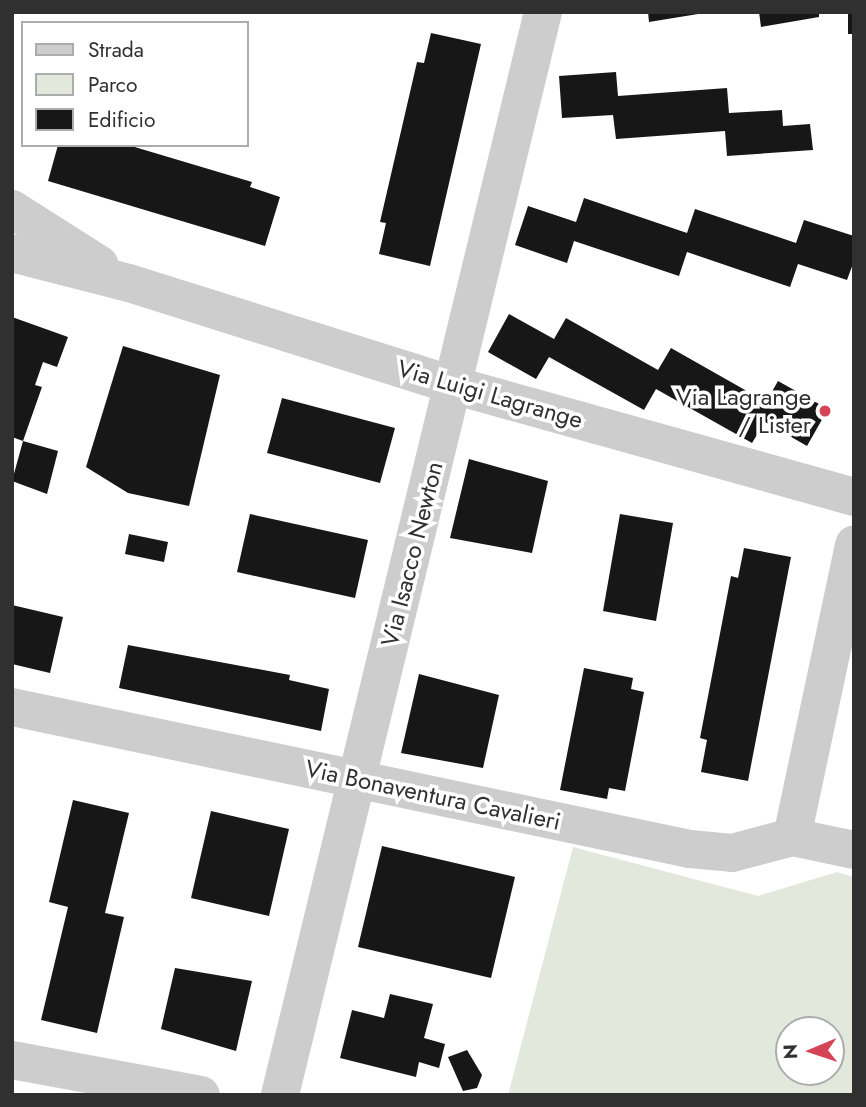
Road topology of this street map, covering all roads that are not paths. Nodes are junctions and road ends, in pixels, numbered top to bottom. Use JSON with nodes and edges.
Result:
{"nodes":[{"id":1,"x":543,"y":12,"type":"edge"},
{"id":2,"x":12,"y":209,"type":"edge"},
{"id":3,"x":12,"y":253,"type":"edge"},
{"id":4,"x":129,"y":283,"type":"junction"},
{"id":5,"x":453,"y":385,"type":"junction"},
{"id":6,"x":854,"y":497,"type":"edge"},
{"id":7,"x":854,"y":545,"type":"edge"},
{"id":8,"x":12,"y":708,"type":"edge"},
{"id":9,"x":357,"y":779,"type":"junction"},
{"id":10,"x":792,"y":837,"type":"junction"},
{"id":11,"x":854,"y":850,"type":"edge"},
{"id":12,"x":12,"y":1060,"type":"edge"},
{"id":13,"x":201,"y":1095,"type":"edge"},
{"id":14,"x":280,"y":1095,"type":"edge"}],
"edges":[{"from":1,"to":5,"type":"street","name":"Via Isacco Newton"},
{"from":2,"to":4,"type":"street"},
{"from":3,"to":4,"type":"street"},
{"from":4,"to":5,"type":"street","name":"Via Luigi Lagrange"},
{"from":5,"to":6,"type":"street","name":"Via Luigi Lagrange"},
{"from":5,"to":9,"type":"street","name":"Via Isacco Newton"},
{"from":7,"to":10,"type":"street"},
{"from":8,"to":9,"type":"street","name":"Via Bonaventura Cavalieri"},
{"from":9,"to":10,"type":"street","name":"Via Bonaventura Cavalieri"},
{"from":9,"to":14,"type":"street","name":"Via Isacco Newton"},
{"from":10,"to":11,"type":"street","name":"Via Bonaventura Cavalieri"},
{"from":12,"to":13,"type":"street"}]}
